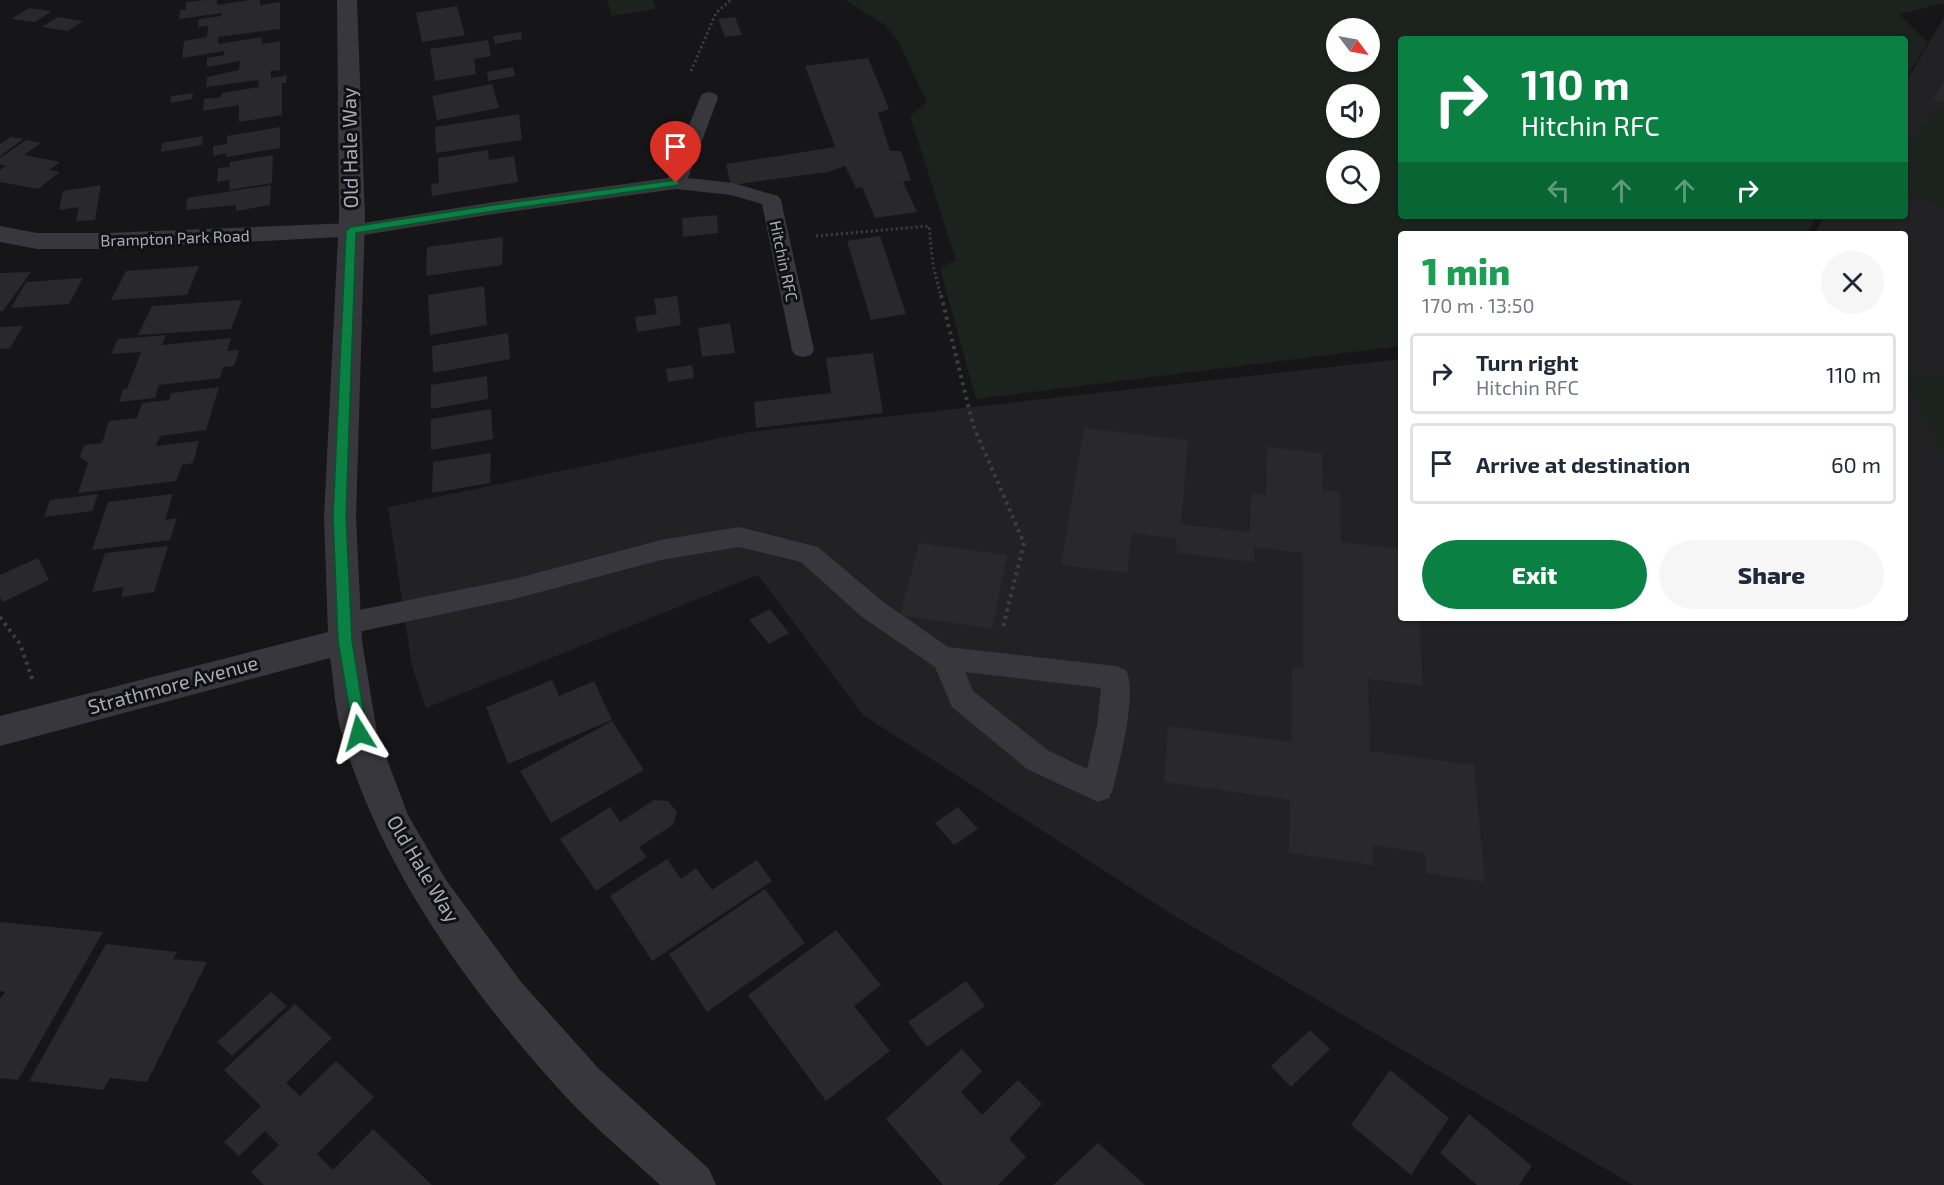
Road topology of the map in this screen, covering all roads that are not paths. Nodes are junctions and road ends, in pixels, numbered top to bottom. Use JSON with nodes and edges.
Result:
{"nodes":[{"id":1,"x":347,"y":0,"type":"edge"},
{"id":2,"x":709,"y":98,"type":"dead end"},
{"id":3,"x":676,"y":183,"type":"junction"},
{"id":4,"x":351,"y":231,"type":"junction"},
{"id":5,"x":0,"y":234,"type":"edge"},
{"id":6,"x":803,"y":350,"type":"dead end"},
{"id":7,"x":345,"y":632,"type":"junction"},
{"id":8,"x":946,"y":659,"type":"junction"},
{"id":9,"x":0,"y":731,"type":"edge"},
{"id":10,"x":693,"y":1185,"type":"edge"}],
"edges":[{"from":1,"to":4,"type":"street","name":"Old Hale Way"},
{"from":2,"to":3,"type":"lane"},
{"from":3,"to":4,"type":"lane","name":"Hitchin RFC"},
{"from":3,"to":6,"type":"lane","name":"Hitchin RFC"},
{"from":4,"to":5,"type":"street","name":"Brampton Park Road"},
{"from":4,"to":7,"type":"street","name":"Old Hale Way"},
{"from":7,"to":8,"type":"lane"},
{"from":7,"to":9,"type":"street","name":"Strathmore Avenue"},
{"from":7,"to":10,"type":"street","name":"Old Hale Way"},
{"from":8,"to":8,"type":"lane"}]}
